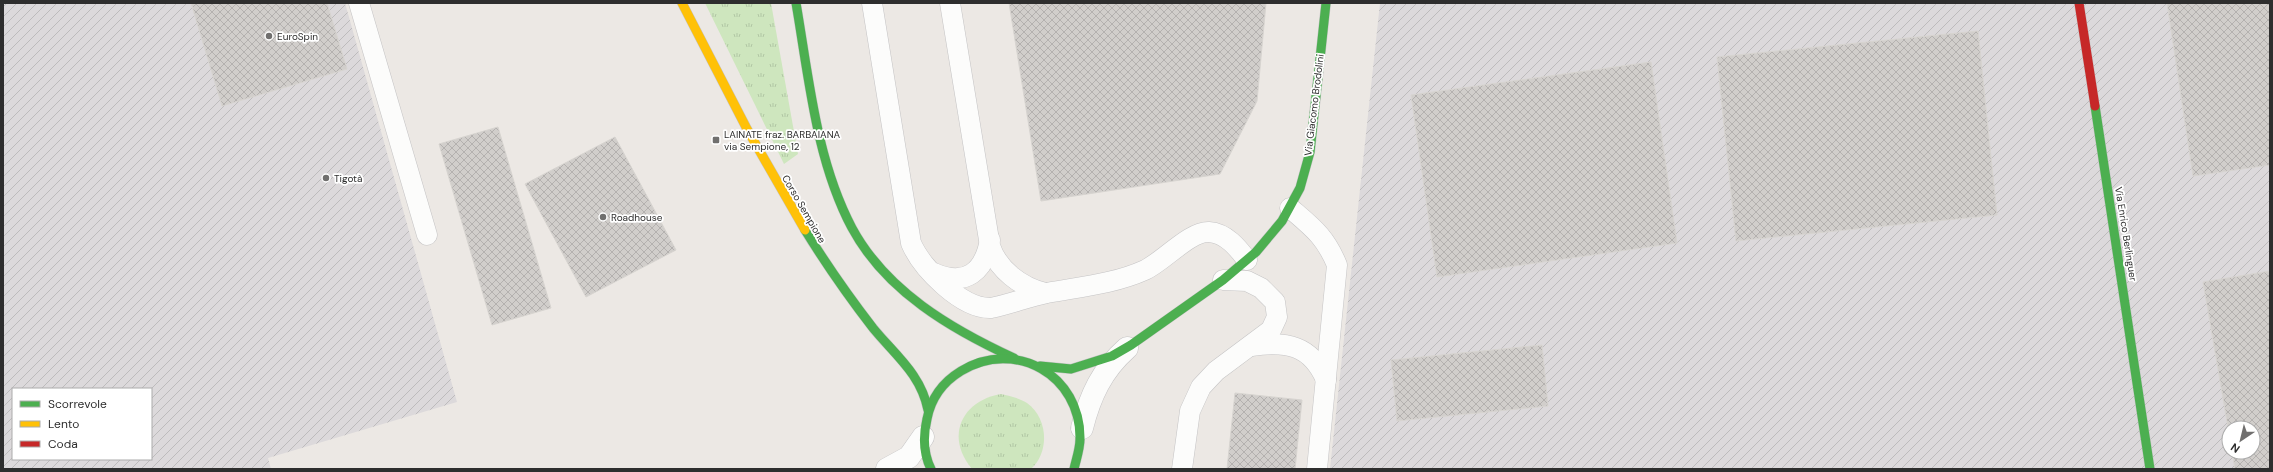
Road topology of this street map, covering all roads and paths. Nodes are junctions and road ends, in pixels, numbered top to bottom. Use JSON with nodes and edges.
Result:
{"nodes":[{"id":1,"x":359,"y":3,"type":"edge"},
{"id":2,"x":682,"y":3,"type":"edge"},
{"id":3,"x":796,"y":3,"type":"edge"},
{"id":4,"x":872,"y":3,"type":"edge"},
{"id":5,"x":950,"y":3,"type":"edge"},
{"id":6,"x":1326,"y":3,"type":"edge"},
{"id":7,"x":2079,"y":3,"type":"edge"},
{"id":8,"x":1290,"y":208,"type":"junction"},
{"id":9,"x":427,"y":235,"type":"dead end"},
{"id":10,"x":990,"y":240,"type":"junction"},
{"id":11,"x":1247,"y":260,"type":"junction"},
{"id":12,"x":929,"y":270,"type":"junction"},
{"id":13,"x":1223,"y":280,"type":"junction"},
{"id":14,"x":1045,"y":294,"type":"junction"},
{"id":15,"x":1131,"y":344,"type":"junction"},
{"id":16,"x":1250,"y":346,"type":"junction"},
{"id":17,"x":1014,"y":358,"type":"junction"},
{"id":18,"x":1040,"y":366,"type":"junction"},
{"id":19,"x":1326,"y":380,"type":"junction"},
{"id":20,"x":928,"y":410,"type":"junction"},
{"id":21,"x":1082,"y":428,"type":"junction"},
{"id":22,"x":923,"y":437,"type":"junction"},
{"id":23,"x":887,"y":469,"type":"edge"},
{"id":24,"x":896,"y":469,"type":"edge"},
{"id":25,"x":916,"y":469,"type":"edge"},
{"id":26,"x":931,"y":469,"type":"edge"},
{"id":27,"x":1074,"y":469,"type":"edge"},
{"id":28,"x":1182,"y":469,"type":"edge"},
{"id":29,"x":1317,"y":469,"type":"edge"},
{"id":30,"x":2150,"y":469,"type":"edge"}],
"edges":[{"from":1,"to":9,"type":"lane"},
{"from":2,"to":20,"type":"main road","name":"Corso Sempione"},
{"from":3,"to":17,"type":"main road"},
{"from":4,"to":12,"type":"lane"},
{"from":5,"to":10,"type":"lane"},
{"from":6,"to":8,"type":"main road","name":"Via Giacomo Brodolini"},
{"from":7,"to":30,"type":"main road","name":"Via Enrico Berlinguer"},
{"from":8,"to":11,"type":"main road","name":"Via Giacomo Brodolini"},
{"from":8,"to":19,"type":"lane"},
{"from":10,"to":12,"type":"lane"},
{"from":10,"to":14,"type":"lane"},
{"from":11,"to":13,"type":"main road","name":"Via Giacomo Brodolini"},
{"from":11,"to":14,"type":"lane"},
{"from":12,"to":14,"type":"lane"},
{"from":13,"to":15,"type":"main road","name":"Via Giacomo Brodolini"},
{"from":13,"to":16,"type":"lane"},
{"from":15,"to":18,"type":"main road","name":"Via Giacomo Brodolini"},
{"from":15,"to":21,"type":"street","name":"Via Giacomo Brodolini"},
{"from":16,"to":19,"type":"lane"},
{"from":16,"to":28,"type":"lane"},
{"from":17,"to":18,"type":"main road"},
{"from":17,"to":20,"type":"main road"},
{"from":18,"to":21,"type":"main road"},
{"from":19,"to":29,"type":"lane"},
{"from":20,"to":22,"type":"main road"},
{"from":21,"to":27,"type":"main road"},
{"from":22,"to":23,"type":"street"},
{"from":22,"to":26,"type":"main road"},
{"from":24,"to":25,"type":"street"}]}
